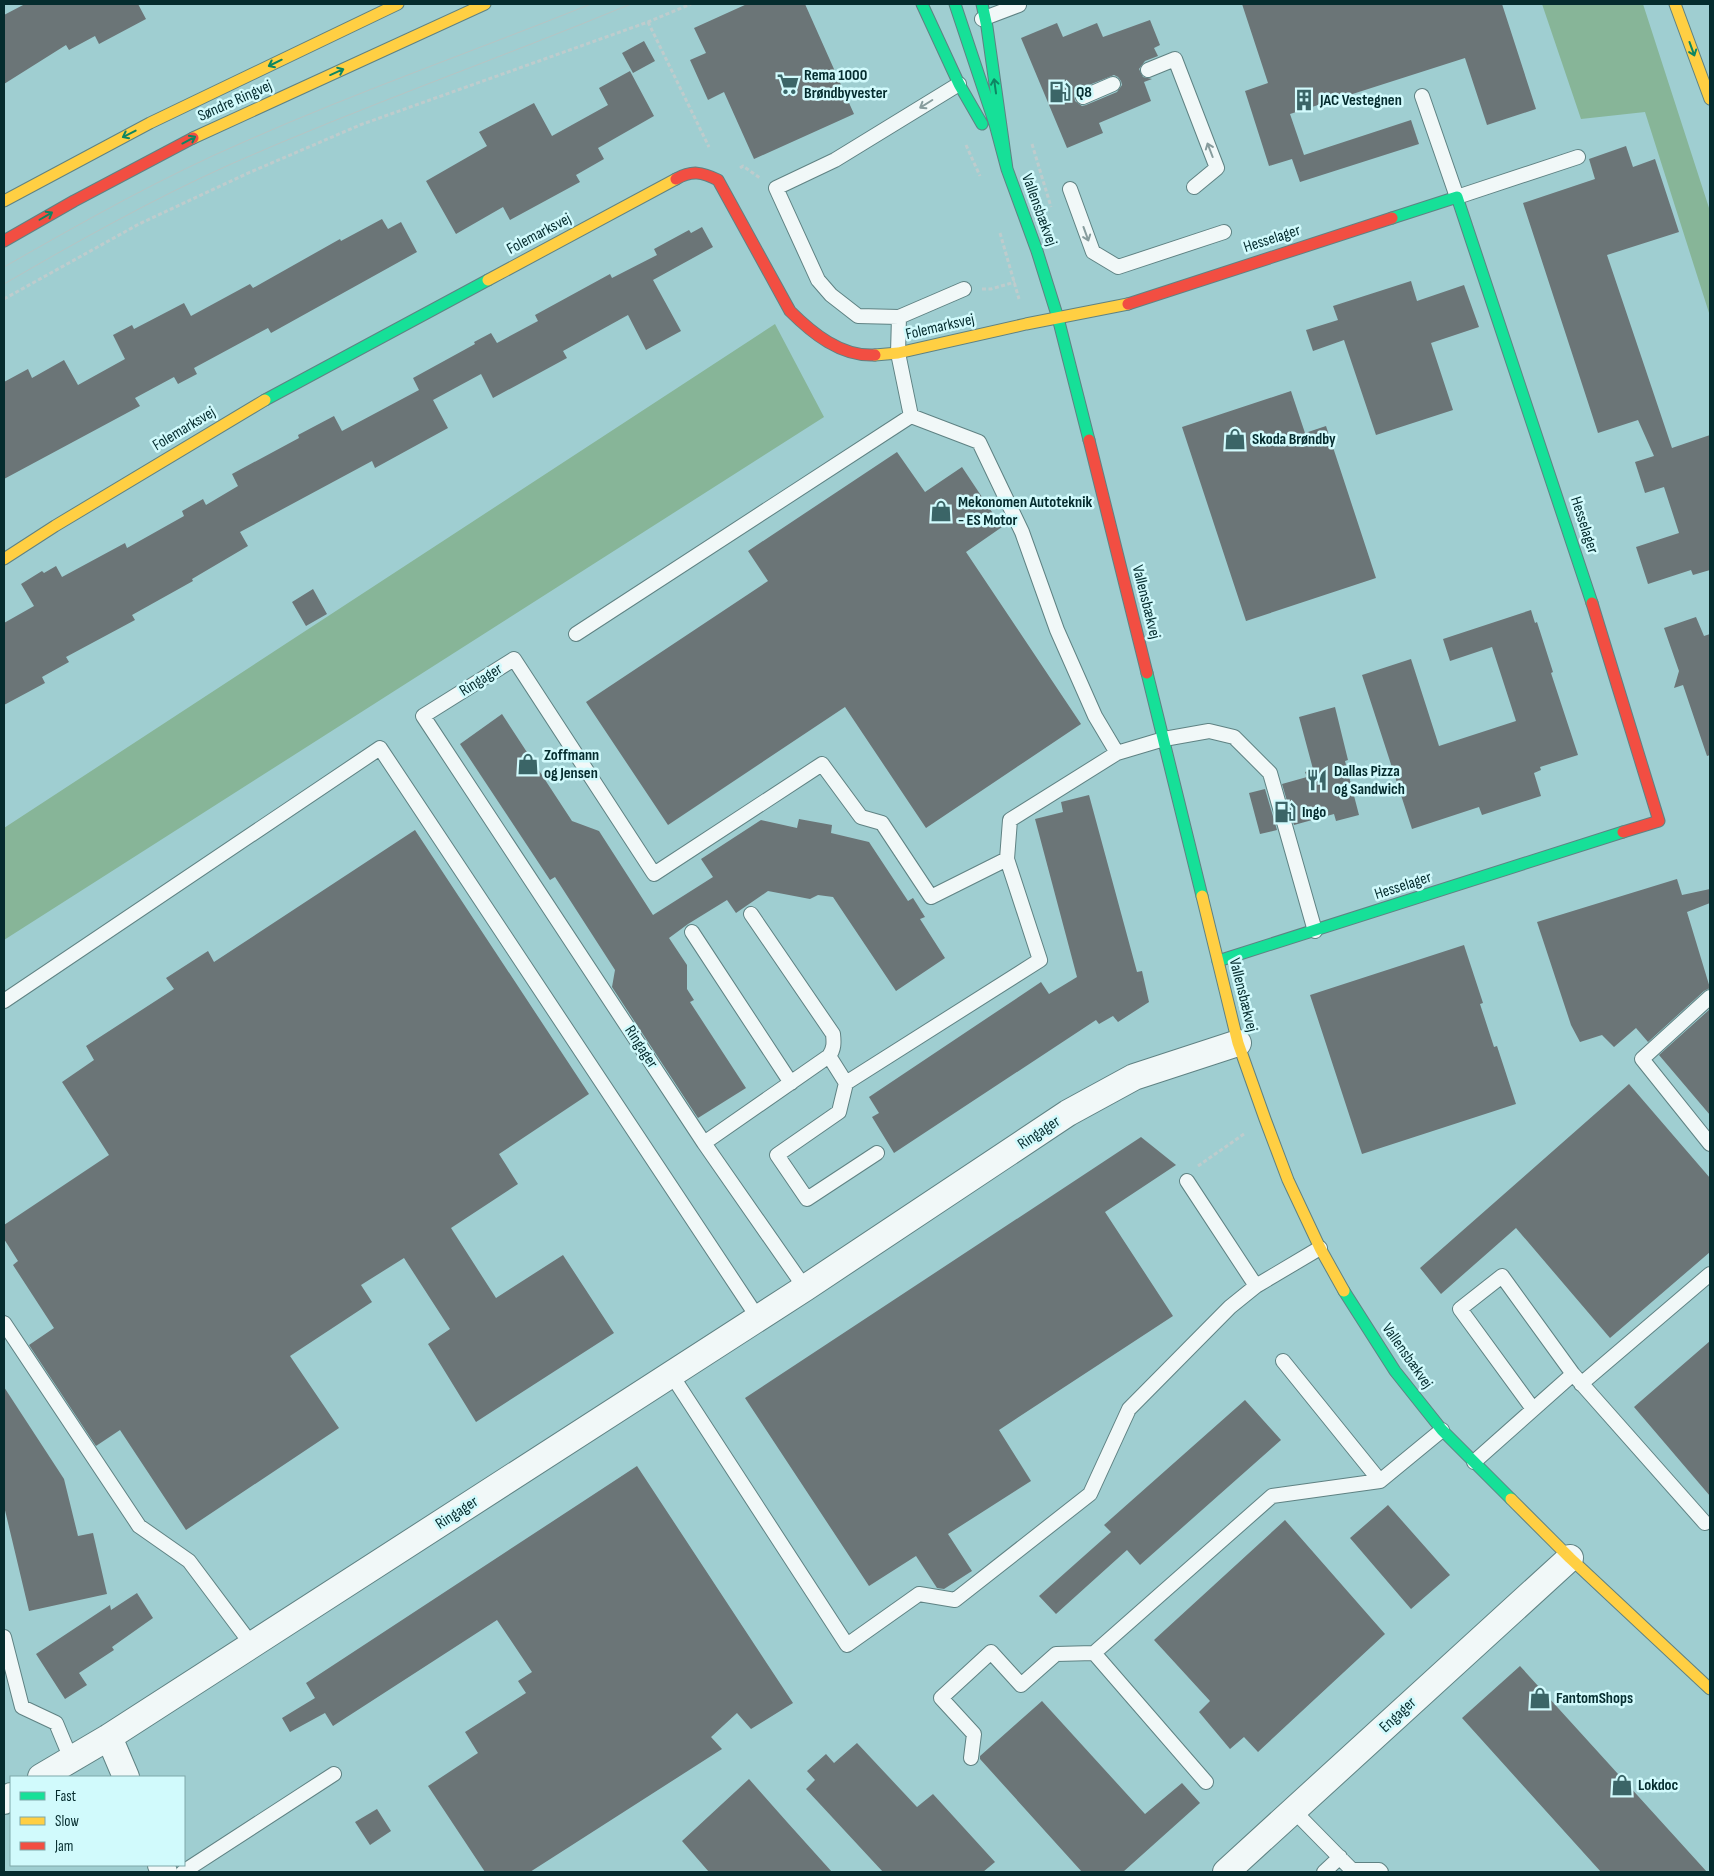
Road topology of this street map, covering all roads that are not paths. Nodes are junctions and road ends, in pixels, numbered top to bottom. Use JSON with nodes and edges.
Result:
{"nodes":[{"id":1,"x":398,"y":4,"type":"edge"},
{"id":2,"x":485,"y":4,"type":"edge"},
{"id":3,"x":922,"y":4,"type":"edge"},
{"id":4,"x":955,"y":4,"type":"edge"},
{"id":5,"x":982,"y":4,"type":"edge"},
{"id":6,"x":1675,"y":4,"type":"edge"},
{"id":7,"x":1019,"y":6,"type":"dead end"},
{"id":8,"x":985,"y":18,"type":"junction"},
{"id":9,"x":963,"y":26,"type":"junction"},
{"id":10,"x":937,"y":36,"type":"junction"},
{"id":11,"x":1148,"y":70,"type":"dead end"},
{"id":12,"x":960,"y":84,"type":"junction"},
{"id":13,"x":1113,"y":84,"type":"dead end"},
{"id":14,"x":1422,"y":96,"type":"dead end"},
{"id":15,"x":1083,"y":97,"type":"dead end"},
{"id":16,"x":1710,"y":99,"type":"edge"},
{"id":17,"x":1578,"y":157,"type":"dead end"},
{"id":18,"x":1007,"y":169,"type":"junction"},
{"id":19,"x":1194,"y":187,"type":"dead end"},
{"id":20,"x":1070,"y":188,"type":"dead end"},
{"id":21,"x":1457,"y":197,"type":"junction"},
{"id":22,"x":4,"y":201,"type":"edge"},
{"id":23,"x":1224,"y":232,"type":"dead end"},
{"id":24,"x":4,"y":241,"type":"edge"},
{"id":25,"x":964,"y":289,"type":"road end"},
{"id":26,"x":899,"y":316,"type":"junction"},
{"id":27,"x":1058,"y":318,"type":"junction"},
{"id":28,"x":898,"y":353,"type":"junction"},
{"id":29,"x":911,"y":416,"type":"junction"},
{"id":30,"x":4,"y":559,"type":"edge"},
{"id":31,"x":576,"y":634,"type":"dead end"},
{"id":32,"x":1164,"y":739,"type":"junction"},
{"id":33,"x":1117,"y":753,"type":"junction"},
{"id":34,"x":1006,"y":859,"type":"junction"},
{"id":35,"x":751,"y":914,"type":"dead end"},
{"id":36,"x":1315,"y":931,"type":"junction"},
{"id":37,"x":692,"y":932,"type":"dead end"},
{"id":38,"x":1218,"y":961,"type":"junction"},
{"id":39,"x":1710,"y":997,"type":"edge"},
{"id":40,"x":4,"y":1000,"type":"edge"},
{"id":41,"x":1238,"y":1043,"type":"junction"},
{"id":42,"x":829,"y":1056,"type":"junction"},
{"id":43,"x":791,"y":1083,"type":"junction"},
{"id":44,"x":846,"y":1083,"type":"junction"},
{"id":45,"x":704,"y":1143,"type":"junction"},
{"id":46,"x":1710,"y":1144,"type":"edge"},
{"id":47,"x":877,"y":1153,"type":"dead end"},
{"id":48,"x":1187,"y":1181,"type":"road end"},
{"id":49,"x":1320,"y":1248,"type":"junction"},
{"id":50,"x":1710,"y":1274,"type":"edge"},
{"id":51,"x":1256,"y":1286,"type":"junction"},
{"id":52,"x":805,"y":1288,"type":"junction"},
{"id":53,"x":758,"y":1318,"type":"junction"},
{"id":54,"x":4,"y":1323,"type":"edge"},
{"id":55,"x":1283,"y":1361,"type":"dead end"},
{"id":56,"x":671,"y":1374,"type":"junction"},
{"id":57,"x":1577,"y":1379,"type":"junction"},
{"id":58,"x":1533,"y":1409,"type":"junction"},
{"id":59,"x":1442,"y":1430,"type":"junction"},
{"id":60,"x":1474,"y":1462,"type":"junction"},
{"id":61,"x":1380,"y":1481,"type":"junction"},
{"id":62,"x":1704,"y":1523,"type":"dead end"},
{"id":63,"x":1570,"y":1558,"type":"junction"},
{"id":64,"x":4,"y":1636,"type":"edge"},
{"id":65,"x":252,"y":1645,"type":"junction"},
{"id":66,"x":1094,"y":1653,"type":"junction"},
{"id":67,"x":1710,"y":1688,"type":"edge"},
{"id":68,"x":109,"y":1738,"type":"junction"},
{"id":69,"x":971,"y":1758,"type":"dead end"},
{"id":70,"x":71,"y":1759,"type":"junction"},
{"id":71,"x":334,"y":1774,"type":"dead end"},
{"id":72,"x":43,"y":1776,"type":"edge"},
{"id":73,"x":126,"y":1776,"type":"edge"},
{"id":74,"x":1206,"y":1782,"type":"dead end"},
{"id":75,"x":1294,"y":1811,"type":"junction"},
{"id":76,"x":1340,"y":1857,"type":"junction"},
{"id":77,"x":184,"y":1872,"type":"edge"},
{"id":78,"x":1226,"y":1872,"type":"edge"},
{"id":79,"x":1324,"y":1872,"type":"edge"},
{"id":80,"x":1381,"y":1872,"type":"edge"}],
"edges":[{"from":1,"to":22,"type":"main road","name":"Søndre Ringvej","one_way":true},
{"from":24,"to":2,"type":"main road","name":"Søndre Ringvej","one_way":true},
{"from":3,"to":10,"type":"main road","name":"Vallensbækvej"},
{"from":4,"to":9,"type":"main road","name":"Vallensbækvej"},
{"from":5,"to":8,"type":"main road"},
{"from":6,"to":16,"type":"main road","one_way":true},
{"from":7,"to":8,"type":"lane"},
{"from":8,"to":9,"type":"lane"},
{"from":18,"to":8,"type":"main road","one_way":true},
{"from":9,"to":10,"type":"lane"},
{"from":9,"to":18,"type":"main road","name":"Vallensbækvej"},
{"from":10,"to":12,"type":"main road","name":"Vallensbækvej"},
{"from":19,"to":11,"type":"lane","one_way":true},
{"from":12,"to":18,"type":"main road","name":"Vallensbækvej"},
{"from":12,"to":26,"type":"lane","one_way":true},
{"from":13,"to":15,"type":"lane"},
{"from":14,"to":21,"type":"lane"},
{"from":17,"to":21,"type":"lane"},
{"from":18,"to":27,"type":"main road","name":"Vallensbækvej"},
{"from":20,"to":23,"type":"lane","one_way":true},
{"from":21,"to":27,"type":"main road","name":"Hesselager"},
{"from":21,"to":36,"type":"main road","name":"Hesselager"},
{"from":25,"to":26,"type":"lane"},
{"from":26,"to":28,"type":"lane"},
{"from":27,"to":28,"type":"main road","name":"Folemarksvej"},
{"from":27,"to":32,"type":"main road","name":"Vallensbækvej"},
{"from":28,"to":29,"type":"lane"},
{"from":28,"to":30,"type":"main road","name":"Folemarksvej"},
{"from":29,"to":31,"type":"lane"},
{"from":29,"to":33,"type":"lane"},
{"from":32,"to":33,"type":"lane"},
{"from":32,"to":36,"type":"lane"},
{"from":32,"to":38,"type":"main road","name":"Vallensbækvej"},
{"from":33,"to":34,"type":"lane"},
{"from":34,"to":44,"type":"lane"},
{"from":34,"to":45,"type":"lane","name":"Ringager"},
{"from":35,"to":42,"type":"lane"},
{"from":36,"to":38,"type":"main road","name":"Hesselager"},
{"from":37,"to":43,"type":"lane"},
{"from":38,"to":41,"type":"main road","name":"Vallensbækvej"},
{"from":39,"to":46,"type":"lane"},
{"from":40,"to":53,"type":"lane"},
{"from":41,"to":49,"type":"main road","name":"Vallensbækvej"},
{"from":41,"to":52,"type":"street","name":"Ringager"},
{"from":42,"to":43,"type":"lane"},
{"from":42,"to":44,"type":"lane"},
{"from":43,"to":45,"type":"lane"},
{"from":44,"to":47,"type":"lane"},
{"from":45,"to":52,"type":"lane","name":"Ringager"},
{"from":48,"to":51,"type":"lane"},
{"from":49,"to":51,"type":"lane"},
{"from":49,"to":59,"type":"main road","name":"Vallensbækvej"},
{"from":50,"to":57,"type":"lane"},
{"from":51,"to":56,"type":"lane"},
{"from":52,"to":53,"type":"street","name":"Ringager"},
{"from":53,"to":56,"type":"street","name":"Ringager"},
{"from":54,"to":65,"type":"lane"},
{"from":55,"to":61,"type":"lane"},
{"from":56,"to":65,"type":"street","name":"Ringager"},
{"from":57,"to":58,"type":"lane"},
{"from":57,"to":58,"type":"lane"},
{"from":57,"to":62,"type":"lane"},
{"from":58,"to":60,"type":"lane"},
{"from":59,"to":60,"type":"main road","name":"Vallensbækvej"},
{"from":59,"to":61,"type":"lane"},
{"from":60,"to":63,"type":"main road","name":"Vallensbækvej"},
{"from":61,"to":66,"type":"lane"},
{"from":63,"to":67,"type":"main road","name":"Vallensbækvej"},
{"from":63,"to":75,"type":"street","name":"Engager"},
{"from":64,"to":70,"type":"lane"},
{"from":65,"to":68,"type":"street","name":"Ringager"},
{"from":66,"to":69,"type":"lane"},
{"from":66,"to":74,"type":"lane"},
{"from":68,"to":70,"type":"street","name":"Ringager"},
{"from":68,"to":73,"type":"street"},
{"from":70,"to":72,"type":"street","name":"Ringager"},
{"from":71,"to":77,"type":"lane"},
{"from":75,"to":76,"type":"lane"},
{"from":75,"to":78,"type":"street","name":"Engager"},
{"from":76,"to":79,"type":"lane"},
{"from":76,"to":80,"type":"lane"}]}
